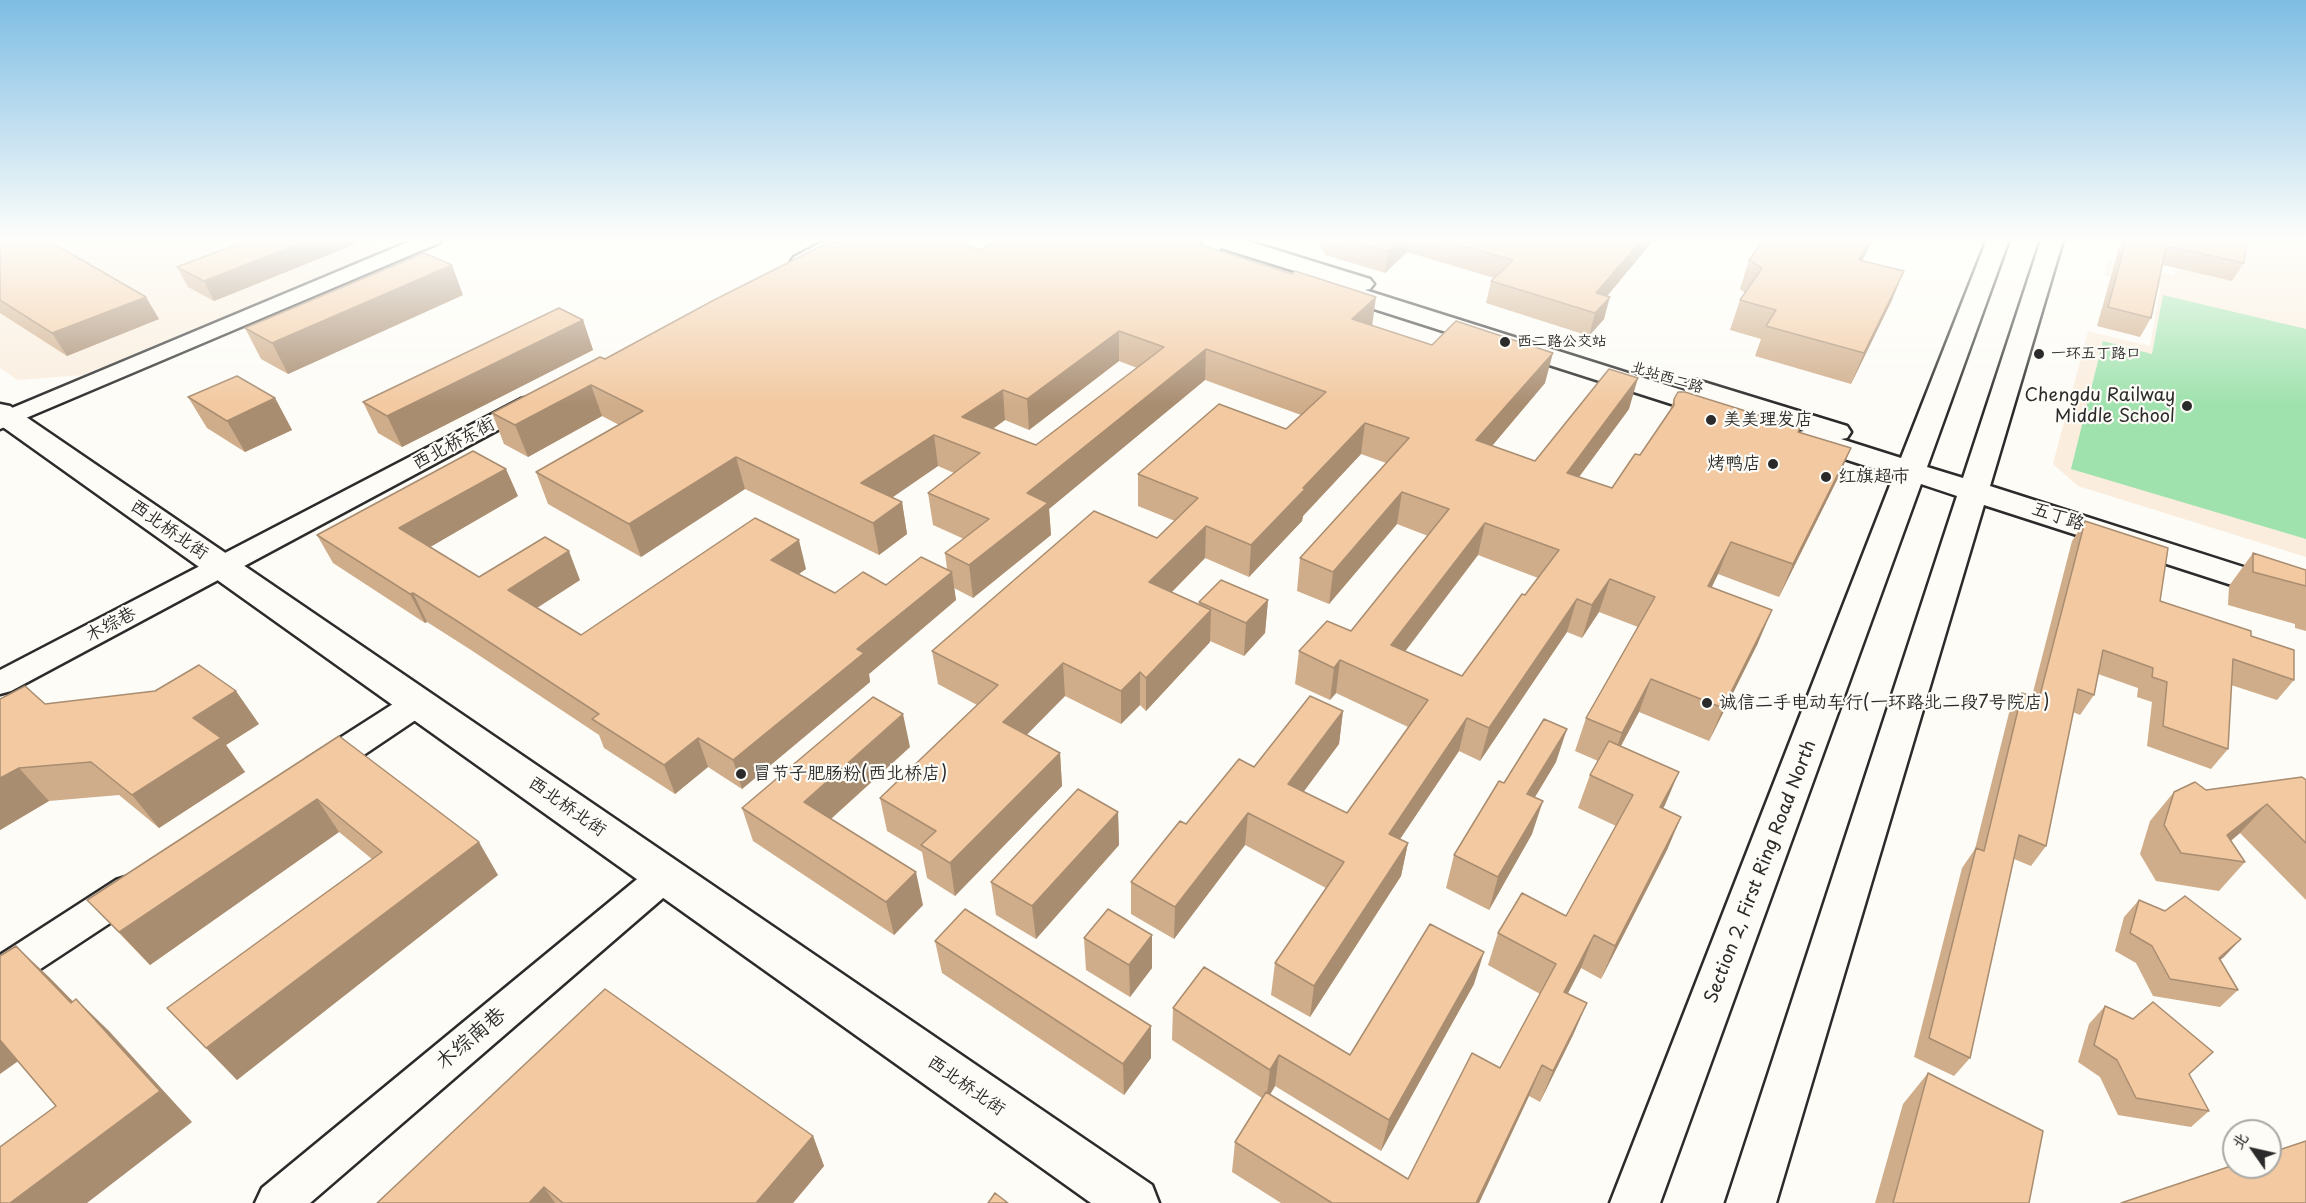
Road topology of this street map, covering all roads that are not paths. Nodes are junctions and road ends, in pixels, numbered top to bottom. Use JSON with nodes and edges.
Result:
{"nodes":[{"id":1,"x":302,"y":293,"type":"edge"},
{"id":2,"x":1375,"y":293,"type":"edge"},
{"id":3,"x":1978,"y":293,"type":"edge"},
{"id":4,"x":2035,"y":293,"type":"edge"},
{"id":5,"x":550,"y":393,"type":"edge"},
{"id":6,"x":3,"y":418,"type":"edge"},
{"id":7,"x":1915,"y":464,"type":"junction"},
{"id":8,"x":1976,"y":483,"type":"junction"},
{"id":9,"x":221,"y":566,"type":"junction"},
{"id":10,"x":2306,"y":577,"type":"edge"},
{"id":11,"x":2306,"y":598,"type":"edge"},
{"id":12,"x":0,"y":683,"type":"edge"},
{"id":13,"x":418,"y":703,"type":"junction"},
{"id":14,"x":288,"y":787,"type":"edge"},
{"id":15,"x":159,"y":872,"type":"edge"},
{"id":16,"x":665,"y":876,"type":"junction"},
{"id":17,"x":0,"y":975,"type":"edge"},
{"id":18,"x":277,"y":1203,"type":"edge"},
{"id":19,"x":1134,"y":1203,"type":"edge"},
{"id":20,"x":1635,"y":1203,"type":"edge"},
{"id":21,"x":1751,"y":1203,"type":"edge"}],
"edges":[{"from":1,"to":6,"type":"street"},
{"from":2,"to":7,"type":"main road","name":"北站西二路"},
{"from":3,"to":7,"type":"main road","name":"Section 2, First Ring Road North"},
{"from":4,"to":8,"type":"main road"},
{"from":5,"to":9,"type":"street","name":"西北桥东街"},
{"from":6,"to":9,"type":"main road","name":"西北桥北街"},
{"from":7,"to":8,"type":"main road","name":"五丁路"},
{"from":7,"to":20,"type":"main road","name":"Section 2, First Ring Road North"},
{"from":8,"to":10,"type":"main road","name":"五丁路"},
{"from":8,"to":11,"type":"main road","name":"五丁路"},
{"from":8,"to":21,"type":"main road"},
{"from":9,"to":12,"type":"street","name":"木综巷"},
{"from":9,"to":13,"type":"main road","name":"西北桥北街"},
{"from":13,"to":14,"type":"street"},
{"from":13,"to":16,"type":"main road","name":"西北桥北街"},
{"from":15,"to":17,"type":"street"},
{"from":16,"to":18,"type":"street","name":"木综南巷"},
{"from":16,"to":19,"type":"main road","name":"西北桥北街"}]}
